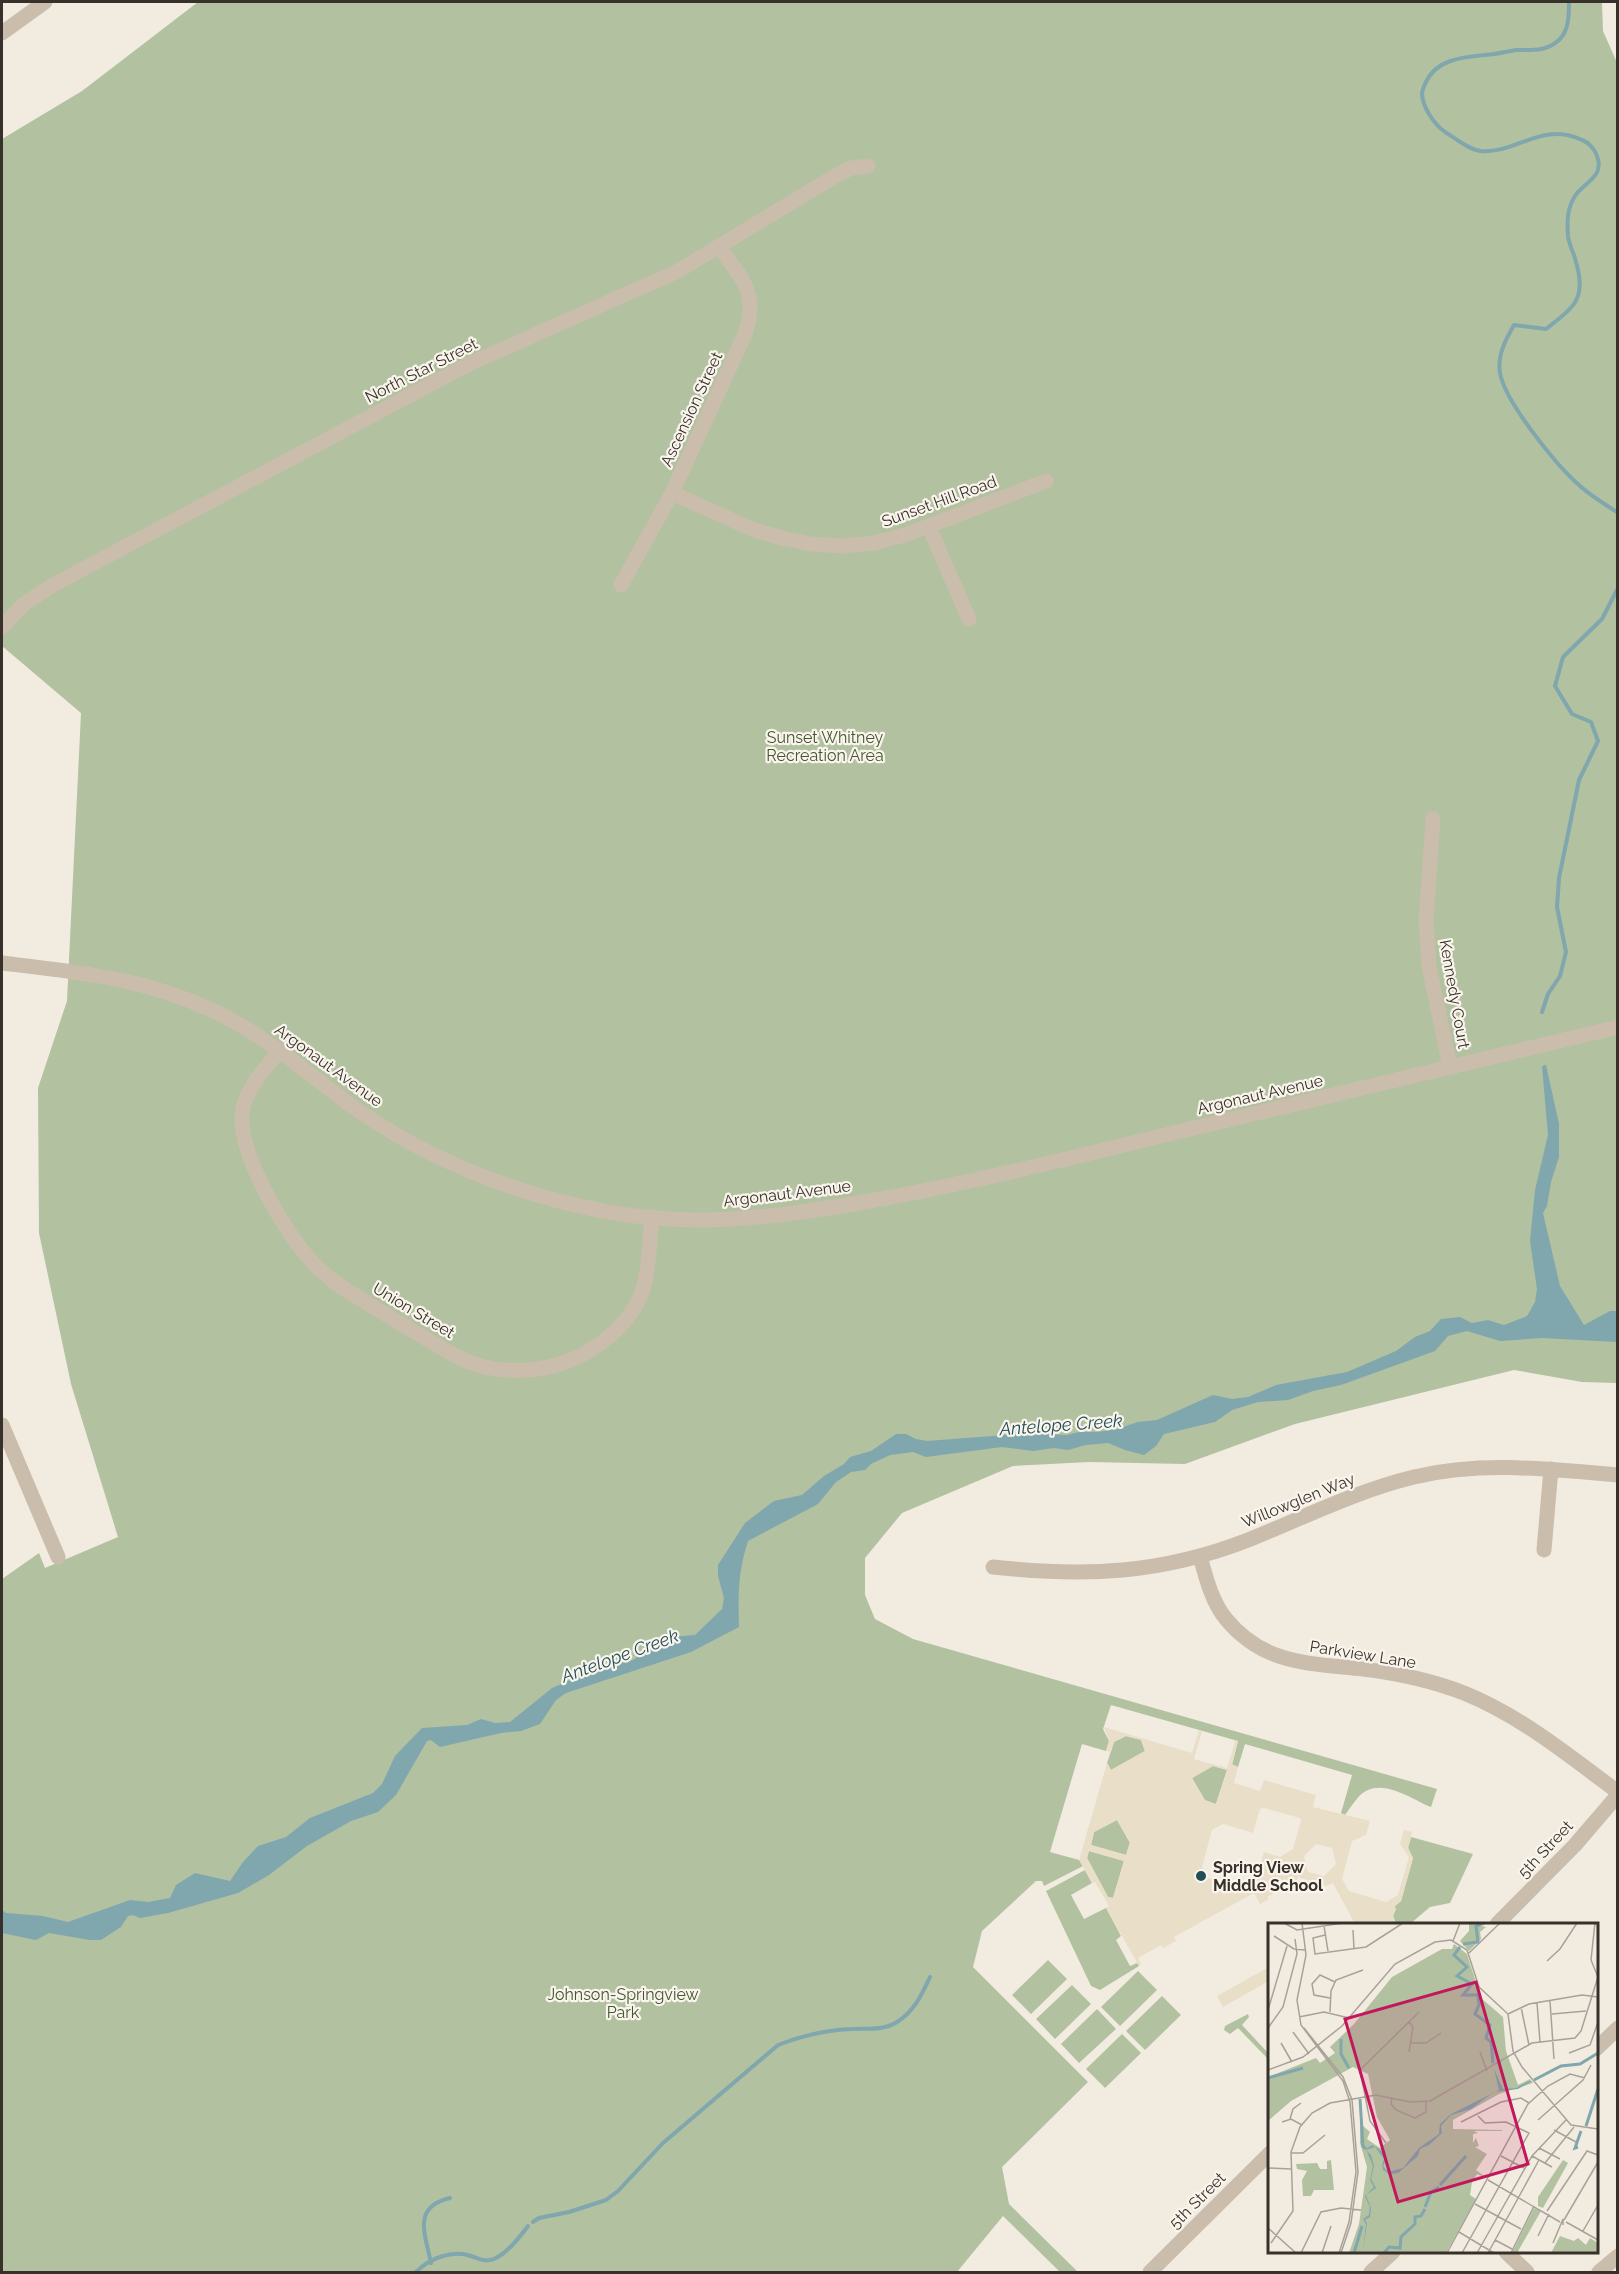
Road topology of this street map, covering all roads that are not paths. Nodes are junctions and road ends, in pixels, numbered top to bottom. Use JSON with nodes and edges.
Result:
{"nodes":[{"id":1,"x":42,"y":2,"type":"edge"},
{"id":2,"x":2,"y":33,"type":"edge"},
{"id":3,"x":868,"y":166,"type":"dead end"},
{"id":4,"x":719,"y":247,"type":"junction"},
{"id":5,"x":1046,"y":481,"type":"dead end"},
{"id":6,"x":672,"y":493,"type":"junction"},
{"id":7,"x":929,"y":527,"type":"junction"},
{"id":8,"x":621,"y":585,"type":"dead end"},
{"id":9,"x":969,"y":619,"type":"dead end"},
{"id":10,"x":2,"y":627,"type":"edge"},
{"id":11,"x":1433,"y":819,"type":"dead end"},
{"id":12,"x":2,"y":963,"type":"edge"},
{"id":13,"x":1617,"y":1027,"type":"edge"},
{"id":14,"x":280,"y":1050,"type":"junction"},
{"id":15,"x":1450,"y":1067,"type":"junction"},
{"id":16,"x":652,"y":1217,"type":"junction"},
{"id":17,"x":2,"y":1425,"type":"edge"},
{"id":18,"x":1551,"y":1469,"type":"junction"},
{"id":19,"x":1617,"y":1475,"type":"edge"},
{"id":20,"x":1544,"y":1550,"type":"dead end"},
{"id":21,"x":58,"y":1557,"type":"dead end"},
{"id":22,"x":1200,"y":1557,"type":"junction"},
{"id":23,"x":993,"y":1567,"type":"dead end"},
{"id":24,"x":1617,"y":1794,"type":"edge"},
{"id":25,"x":1498,"y":1923,"type":"edge"},
{"id":26,"x":1617,"y":2028,"type":"edge"},
{"id":27,"x":1598,"y":2047,"type":"edge"},
{"id":28,"x":1268,"y":2153,"type":"edge"},
{"id":29,"x":1392,"y":2253,"type":"edge"},
{"id":30,"x":1507,"y":2253,"type":"edge"},
{"id":31,"x":1617,"y":2256,"type":"edge"},
{"id":32,"x":1150,"y":2272,"type":"edge"},
{"id":33,"x":1371,"y":2272,"type":"edge"},
{"id":34,"x":1527,"y":2272,"type":"edge"},
{"id":35,"x":1599,"y":2272,"type":"edge"}],
"edges":[{"from":1,"to":2,"type":"street"},
{"from":3,"to":4,"type":"street","name":"North Star Street"},
{"from":4,"to":6,"type":"street","name":"Ascension Street"},
{"from":4,"to":10,"type":"street","name":"North Star Street"},
{"from":5,"to":7,"type":"street","name":"Sunset Hill Road"},
{"from":6,"to":7,"type":"street","name":"Sunset Hill Road"},
{"from":6,"to":8,"type":"street","name":"Ascension Street"},
{"from":7,"to":9,"type":"street"},
{"from":11,"to":15,"type":"street","name":"Kennedy Court"},
{"from":12,"to":14,"type":"street","name":"Argonaut Avenue"},
{"from":13,"to":15,"type":"street","name":"Argonaut Avenue"},
{"from":14,"to":16,"type":"street","name":"Argonaut Avenue"},
{"from":14,"to":16,"type":"street","name":"Union Street"},
{"from":15,"to":16,"type":"street","name":"Argonaut Avenue"},
{"from":17,"to":21,"type":"street"},
{"from":18,"to":19,"type":"street","name":"Willowglen Way"},
{"from":18,"to":20,"type":"street"},
{"from":18,"to":22,"type":"street","name":"Willowglen Way"},
{"from":22,"to":23,"type":"street","name":"Willowglen Way"},
{"from":22,"to":24,"type":"street","name":"Parkview Lane"},
{"from":24,"to":25,"type":"street","name":"5th Street"},
{"from":26,"to":27,"type":"street"},
{"from":28,"to":32,"type":"street","name":"5th Street"},
{"from":29,"to":33,"type":"street"},
{"from":30,"to":34,"type":"street"},
{"from":31,"to":35,"type":"street"}]}
